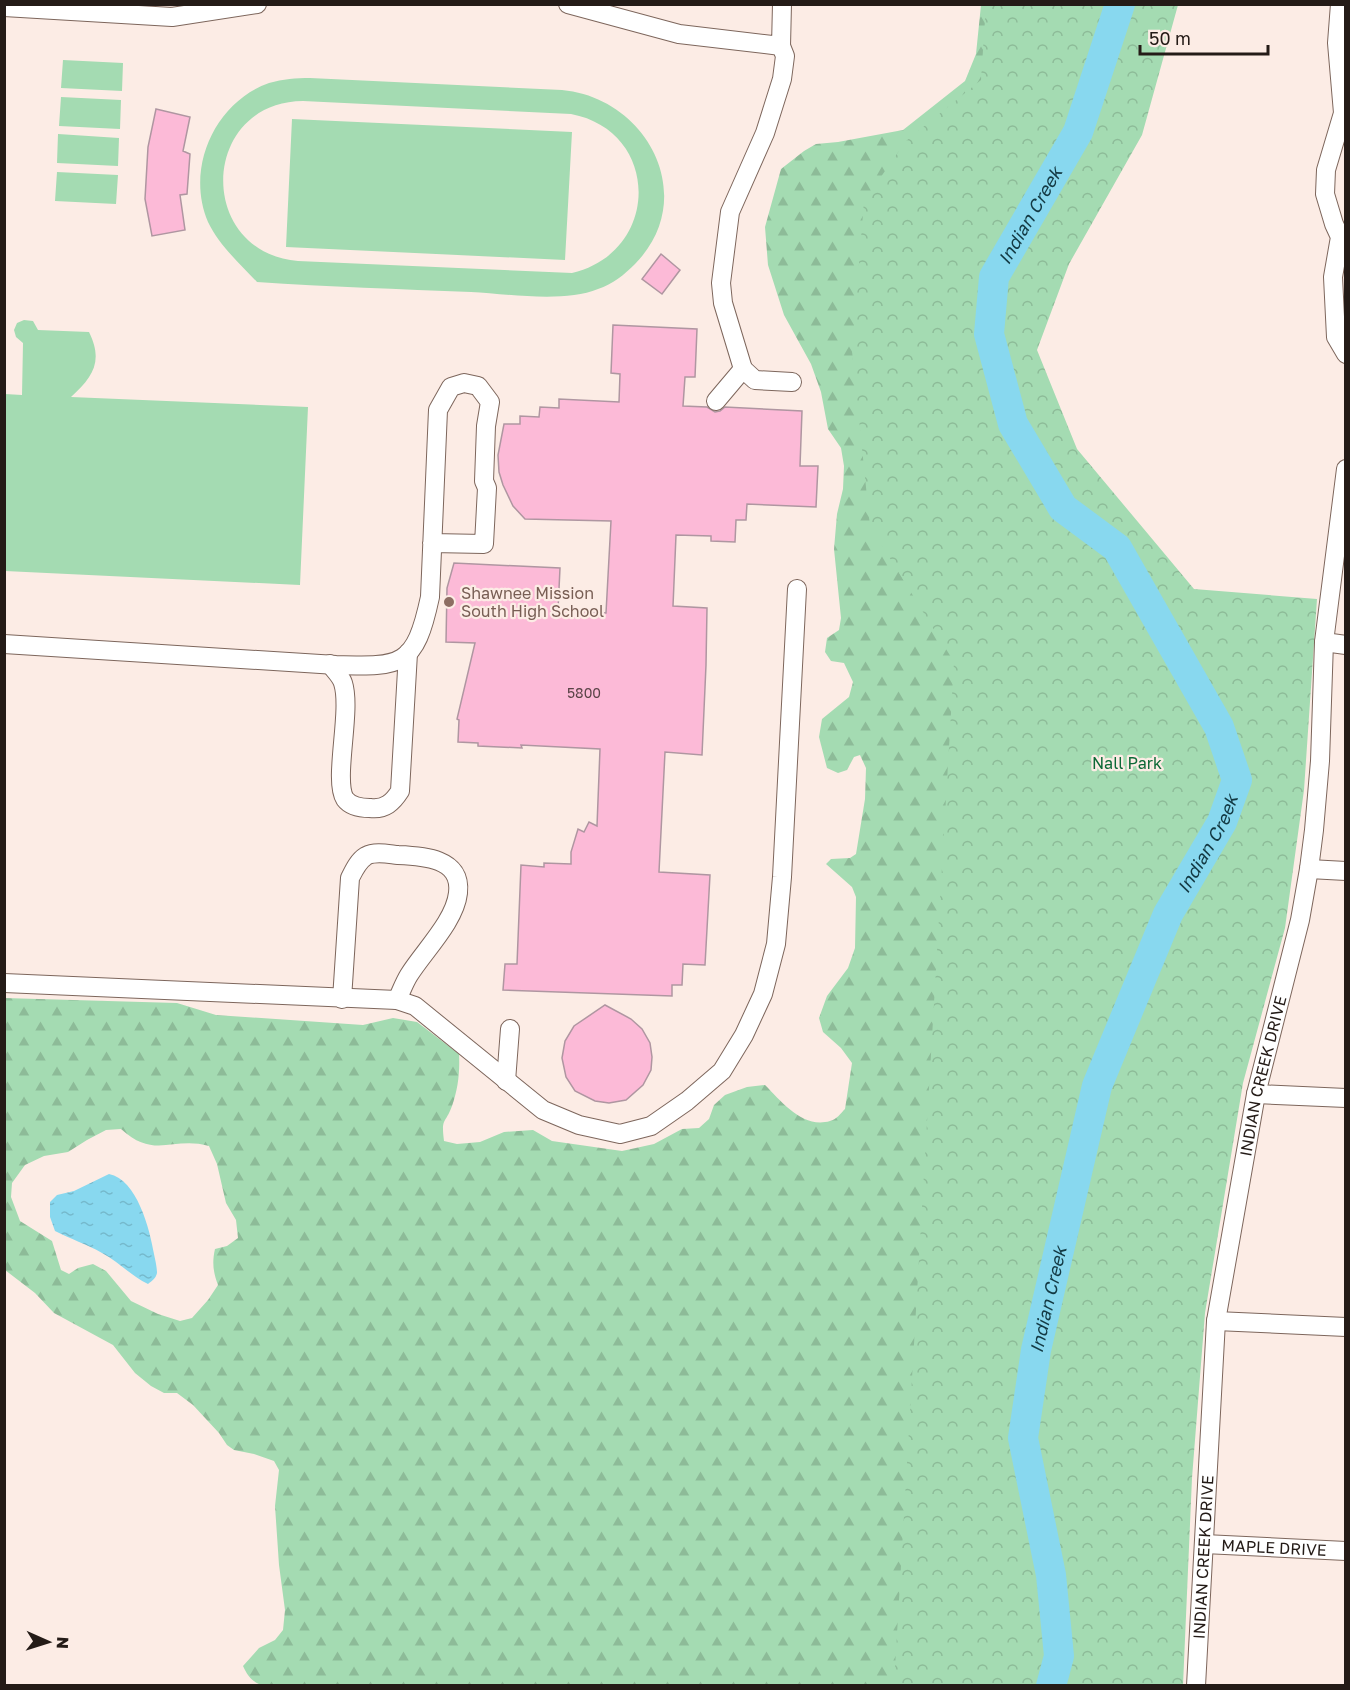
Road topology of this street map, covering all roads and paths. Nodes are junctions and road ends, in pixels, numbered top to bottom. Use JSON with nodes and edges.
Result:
{"nodes":[{"id":1,"x":568,"y":4,"type":"edge"},
{"id":2,"x":782,"y":4,"type":"edge"},
{"id":3,"x":1340,"y":4,"type":"edge"},
{"id":4,"x":255,"y":5,"type":"edge"},
{"id":5,"x":11,"y":6,"type":"edge"},
{"id":6,"x":606,"y":10,"type":"edge"},
{"id":7,"x":780,"y":46,"type":"junction"},
{"id":8,"x":1344,"y":119,"type":"edge"},
{"id":9,"x":1343,"y":237,"type":"edge"},
{"id":10,"x":1340,"y":304,"type":"edge"},
{"id":11,"x":1346,"y":354,"type":"edge"},
{"id":12,"x":742,"y":369,"type":"junction"},
{"id":13,"x":792,"y":382,"type":"dead end"},
{"id":14,"x":716,"y":400,"type":"dead end"},
{"id":15,"x":1346,"y":469,"type":"edge"},
{"id":16,"x":432,"y":543,"type":"junction"},
{"id":17,"x":797,"y":589,"type":"dead end"},
{"id":18,"x":1324,"y":642,"type":"junction"},
{"id":19,"x":4,"y":644,"type":"edge"},
{"id":20,"x":1346,"y":645,"type":"edge"},
{"id":21,"x":408,"y":653,"type":"junction"},
{"id":22,"x":330,"y":664,"type":"junction"},
{"id":23,"x":1309,"y":869,"type":"junction"},
{"id":24,"x":1346,"y":870,"type":"edge"},
{"id":25,"x":4,"y":983,"type":"edge"},
{"id":26,"x":342,"y":999,"type":"junction"},
{"id":27,"x":397,"y":1000,"type":"junction"},
{"id":28,"x":510,"y":1029,"type":"dead end"},
{"id":29,"x":506,"y":1081,"type":"junction"},
{"id":30,"x":1256,"y":1094,"type":"junction"},
{"id":31,"x":1346,"y":1098,"type":"edge"},
{"id":32,"x":1216,"y":1322,"type":"junction"},
{"id":33,"x":1346,"y":1328,"type":"edge"},
{"id":34,"x":1204,"y":1544,"type":"junction"},
{"id":35,"x":1346,"y":1551,"type":"edge"},
{"id":36,"x":1196,"y":1686,"type":"edge"}],
"edges":[{"from":1,"to":6,"type":"street"},
{"from":2,"to":7,"type":"street"},
{"from":3,"to":8,"type":"street"},
{"from":4,"to":5,"type":"street"},
{"from":6,"to":7,"type":"street"},
{"from":7,"to":12,"type":"street"},
{"from":8,"to":9,"type":"street"},
{"from":9,"to":10,"type":"street"},
{"from":10,"to":11,"type":"street"},
{"from":12,"to":13,"type":"street"},
{"from":12,"to":14,"type":"street"},
{"from":15,"to":18,"type":"street","name":"INDIAN CREEK DRIVE"},
{"from":16,"to":16,"type":"street"},
{"from":16,"to":21,"type":"street"},
{"from":17,"to":29,"type":"street"},
{"from":18,"to":20,"type":"street"},
{"from":18,"to":23,"type":"street","name":"INDIAN CREEK DRIVE"},
{"from":19,"to":22,"type":"street"},
{"from":21,"to":22,"type":"street"},
{"from":21,"to":22,"type":"street"},
{"from":23,"to":24,"type":"street"},
{"from":23,"to":30,"type":"street","name":"INDIAN CREEK DRIVE"},
{"from":25,"to":26,"type":"street"},
{"from":26,"to":27,"type":"street"},
{"from":26,"to":27,"type":"street"},
{"from":27,"to":29,"type":"street"},
{"from":28,"to":29,"type":"street"},
{"from":30,"to":31,"type":"street"},
{"from":30,"to":32,"type":"street","name":"INDIAN CREEK DRIVE"},
{"from":32,"to":33,"type":"street"},
{"from":32,"to":34,"type":"street","name":"INDIAN CREEK DRIVE"},
{"from":34,"to":35,"type":"street","name":"MAPLE DRIVE"},
{"from":34,"to":36,"type":"street","name":"INDIAN CREEK DRIVE"}]}
